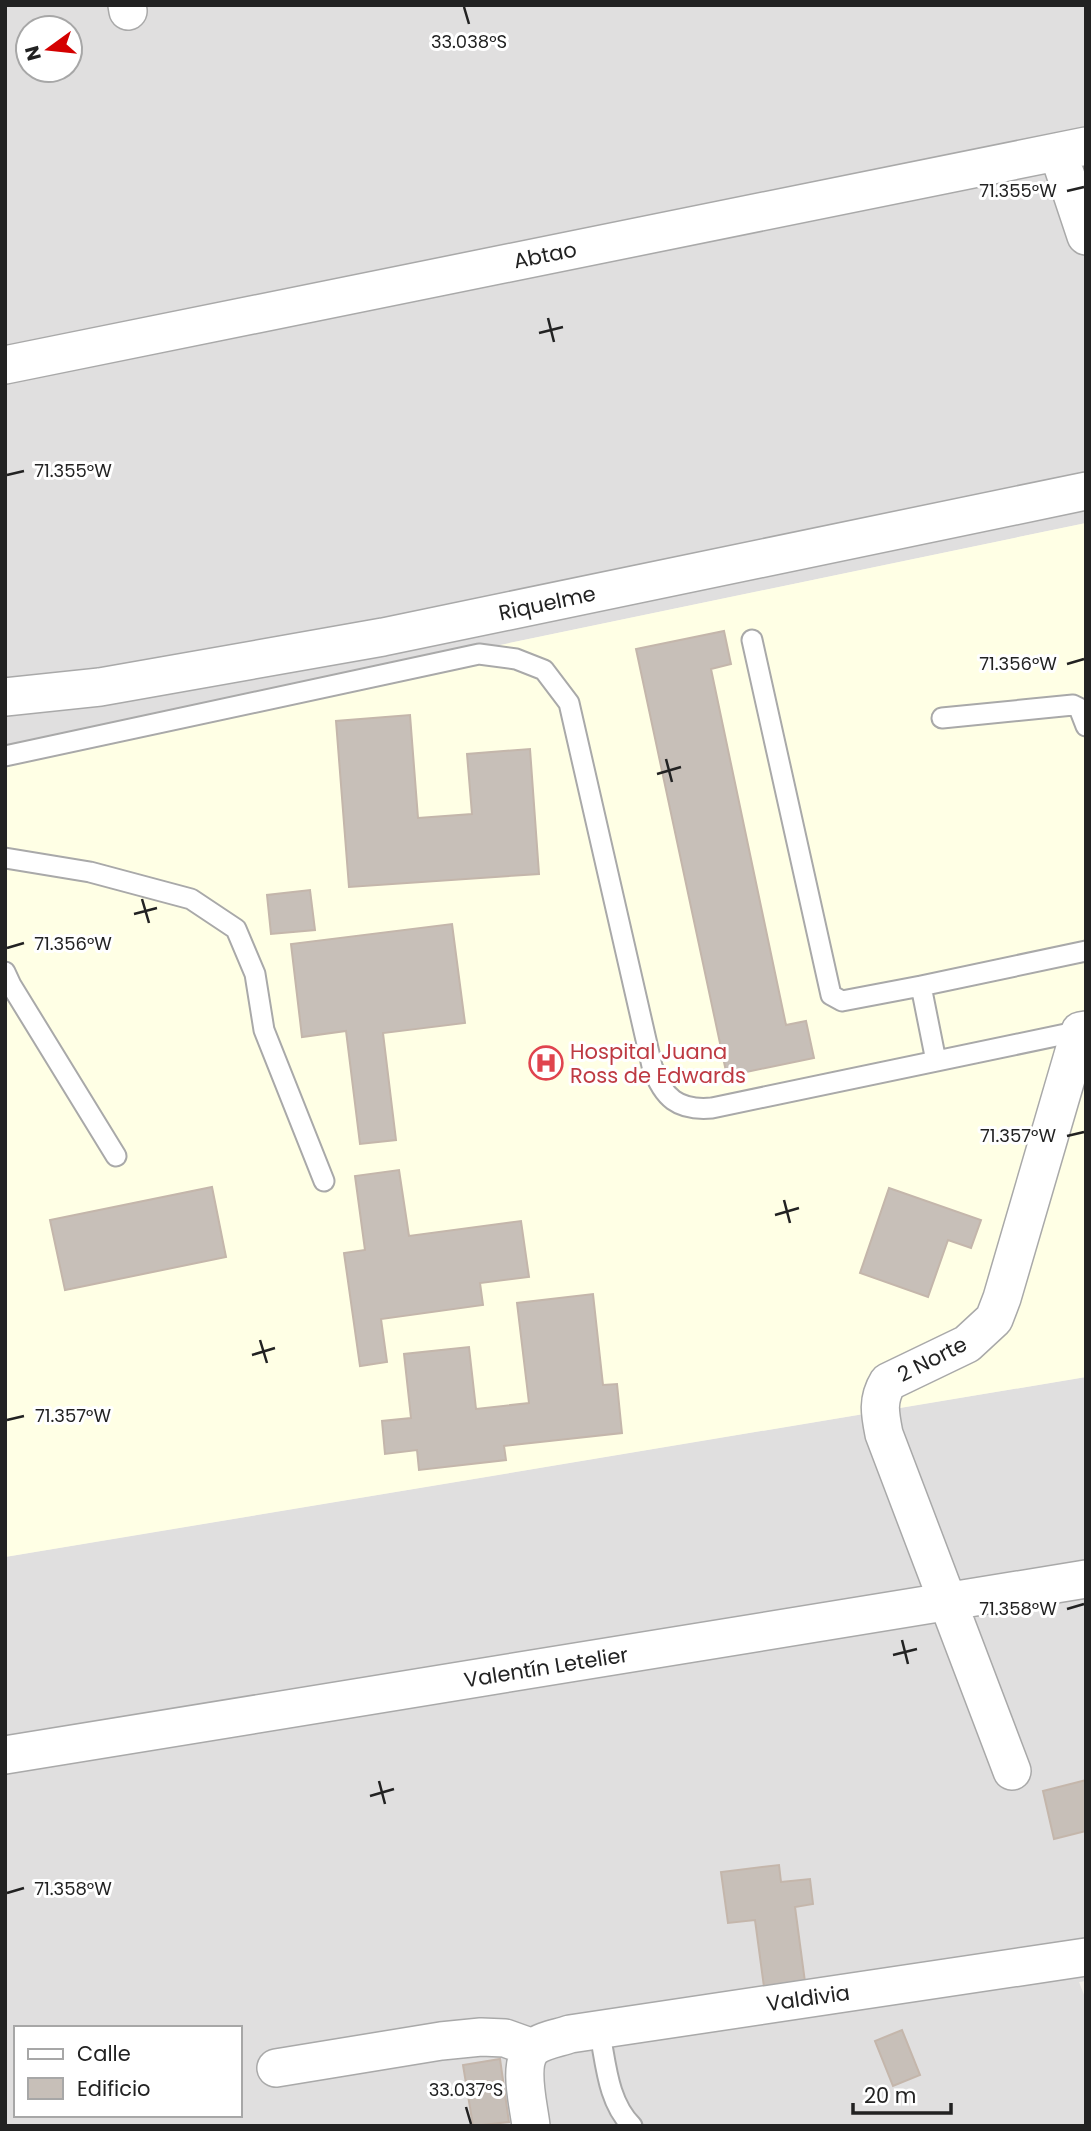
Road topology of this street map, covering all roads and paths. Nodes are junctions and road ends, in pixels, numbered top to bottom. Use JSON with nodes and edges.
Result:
{"nodes":[{"id":1,"x":1072,"y":149,"type":"edge"},
{"id":2,"x":1086,"y":236,"type":"edge"},
{"id":3,"x":5,"y":365,"type":"edge"},
{"id":4,"x":1086,"y":491,"type":"edge"},
{"id":5,"x":752,"y":640,"type":"dead end"},
{"id":6,"x":5,"y":697,"type":"edge"},
{"id":7,"x":942,"y":718,"type":"dead end"},
{"id":8,"x":1086,"y":726,"type":"edge"},
{"id":9,"x":5,"y":756,"type":"edge"},
{"id":10,"x":5,"y":859,"type":"edge"},
{"id":11,"x":1086,"y":951,"type":"edge"},
{"id":12,"x":5,"y":972,"type":"edge"},
{"id":13,"x":921,"y":986,"type":"junction"},
{"id":14,"x":1083,"y":1031,"type":"edge"},
{"id":15,"x":936,"y":1061,"type":"junction"},
{"id":16,"x":116,"y":1156,"type":"dead end"},
{"id":17,"x":324,"y":1181,"type":"dead end"},
{"id":18,"x":1086,"y":1579,"type":"edge"},
{"id":19,"x":948,"y":1602,"type":"junction"},
{"id":20,"x":5,"y":1755,"type":"edge"},
{"id":21,"x":1012,"y":1772,"type":"dead end"},
{"id":22,"x":1086,"y":1957,"type":"edge"},
{"id":23,"x":600,"y":2029,"type":"junction"},
{"id":24,"x":533,"y":2048,"type":"junction"},
{"id":25,"x":276,"y":2068,"type":"dead end"},
{"id":26,"x":531,"y":2126,"type":"edge"},
{"id":27,"x":632,"y":2126,"type":"edge"}],
"edges":[{"from":1,"to":2,"type":"street"},
{"from":1,"to":3,"type":"street","name":"Abtao"},
{"from":4,"to":6,"type":"street","name":"Riquelme"},
{"from":5,"to":13,"type":"lane"},
{"from":7,"to":8,"type":"lane"},
{"from":9,"to":15,"type":"lane"},
{"from":10,"to":17,"type":"lane"},
{"from":11,"to":13,"type":"lane"},
{"from":12,"to":16,"type":"lane"},
{"from":13,"to":15,"type":"lane"},
{"from":14,"to":15,"type":"lane"},
{"from":14,"to":19,"type":"street","name":"2 Norte"},
{"from":18,"to":19,"type":"street","name":"Valentín Letelier"},
{"from":19,"to":20,"type":"street","name":"Valentín Letelier"},
{"from":19,"to":21,"type":"street","name":"2 Norte"},
{"from":22,"to":23,"type":"street","name":"Valdivia"},
{"from":23,"to":24,"type":"street","name":"Valdivia"},
{"from":23,"to":27,"type":"lane"},
{"from":24,"to":25,"type":"street"},
{"from":24,"to":26,"type":"street"}]}
